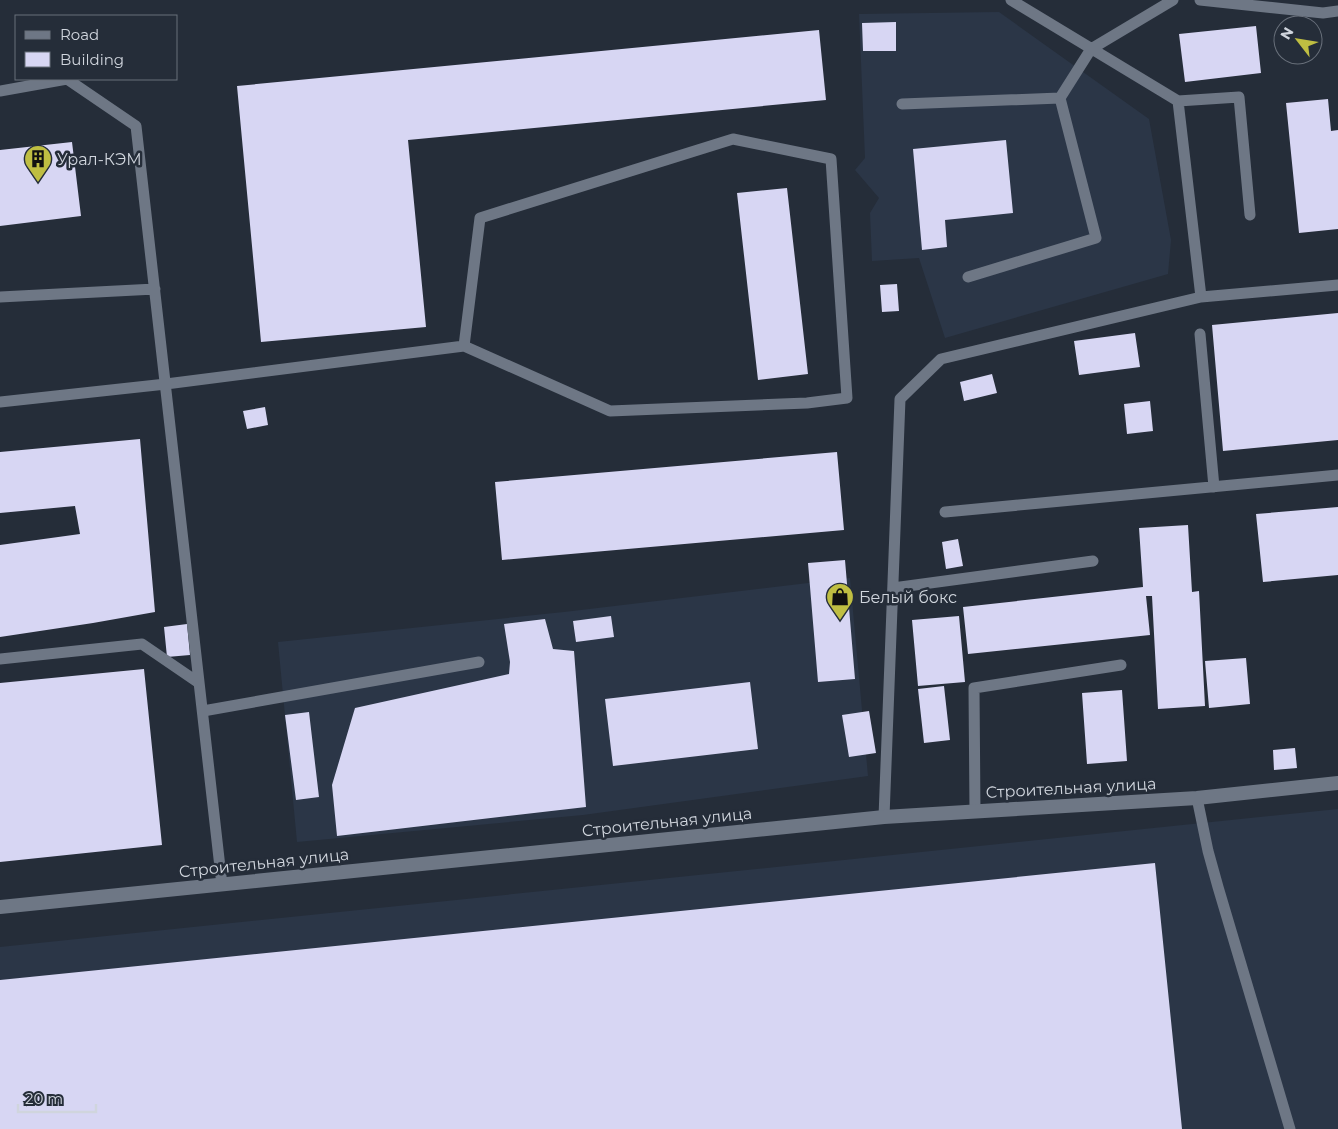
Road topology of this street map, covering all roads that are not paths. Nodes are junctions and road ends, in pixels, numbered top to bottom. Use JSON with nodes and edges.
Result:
{"nodes":[{"id":1,"x":1011,"y":0,"type":"edge"},
{"id":2,"x":1173,"y":0,"type":"edge"},
{"id":3,"x":1200,"y":0,"type":"edge"},
{"id":4,"x":1338,"y":11,"type":"edge"},
{"id":5,"x":1091,"y":49,"type":"junction"},
{"id":6,"x":61,"y":80,"type":"edge"},
{"id":7,"x":68,"y":80,"type":"edge"},
{"id":8,"x":0,"y":91,"type":"edge"},
{"id":9,"x":1060,"y":98,"type":"junction"},
{"id":10,"x":1178,"y":101,"type":"junction"},
{"id":11,"x":902,"y":104,"type":"dead end"},
{"id":12,"x":1250,"y":215,"type":"dead end"},
{"id":13,"x":968,"y":278,"type":"dead end"},
{"id":14,"x":1338,"y":285,"type":"edge"},
{"id":15,"x":155,"y":290,"type":"junction"},
{"id":16,"x":0,"y":296,"type":"edge"},
{"id":17,"x":1200,"y":297,"type":"junction"},
{"id":18,"x":1200,"y":334,"type":"dead end"},
{"id":19,"x":464,"y":346,"type":"junction"},
{"id":20,"x":166,"y":384,"type":"junction"},
{"id":21,"x":0,"y":402,"type":"edge"},
{"id":22,"x":1338,"y":475,"type":"edge"},
{"id":23,"x":1214,"y":487,"type":"junction"},
{"id":24,"x":945,"y":512,"type":"dead end"},
{"id":25,"x":1093,"y":561,"type":"dead end"},
{"id":26,"x":893,"y":588,"type":"junction"},
{"id":27,"x":0,"y":659,"type":"edge"},
{"id":28,"x":479,"y":662,"type":"dead end"},
{"id":29,"x":1121,"y":665,"type":"dead end"},
{"id":30,"x":199,"y":683,"type":"junction"},
{"id":31,"x":203,"y":711,"type":"junction"},
{"id":32,"x":1338,"y":783,"type":"edge"},
{"id":33,"x":1197,"y":798,"type":"junction"},
{"id":34,"x":975,"y":812,"type":"junction"},
{"id":35,"x":884,"y":817,"type":"junction"},
{"id":36,"x":222,"y":885,"type":"junction"},
{"id":37,"x":0,"y":907,"type":"edge"},
{"id":38,"x":1290,"y":1129,"type":"edge"}],
"edges":[{"from":1,"to":5,"type":"lane"},
{"from":2,"to":5,"type":"lane"},
{"from":3,"to":4,"type":"lane"},
{"from":5,"to":9,"type":"lane"},
{"from":5,"to":10,"type":"lane"},
{"from":6,"to":8,"type":"lane"},
{"from":7,"to":15,"type":"lane"},
{"from":9,"to":11,"type":"lane"},
{"from":9,"to":13,"type":"lane"},
{"from":10,"to":12,"type":"lane"},
{"from":10,"to":17,"type":"lane"},
{"from":14,"to":17,"type":"lane"},
{"from":15,"to":16,"type":"lane"},
{"from":15,"to":20,"type":"lane"},
{"from":17,"to":26,"type":"lane"},
{"from":18,"to":23,"type":"lane"},
{"from":19,"to":19,"type":"lane"},
{"from":19,"to":20,"type":"lane"},
{"from":20,"to":21,"type":"lane"},
{"from":20,"to":30,"type":"lane"},
{"from":22,"to":23,"type":"lane"},
{"from":23,"to":24,"type":"lane"},
{"from":25,"to":26,"type":"lane"},
{"from":26,"to":35,"type":"lane"},
{"from":27,"to":30,"type":"lane"},
{"from":28,"to":31,"type":"lane"},
{"from":29,"to":34,"type":"lane"},
{"from":30,"to":31,"type":"lane"},
{"from":31,"to":36,"type":"lane"},
{"from":32,"to":33,"type":"street","name":"Строительная улица"},
{"from":33,"to":34,"type":"street","name":"Строительная улица"},
{"from":33,"to":38,"type":"lane"},
{"from":34,"to":35,"type":"street","name":"Строительная улица"},
{"from":35,"to":36,"type":"street","name":"Строительная улица"},
{"from":36,"to":37,"type":"street","name":"Строительная улица"}]}
